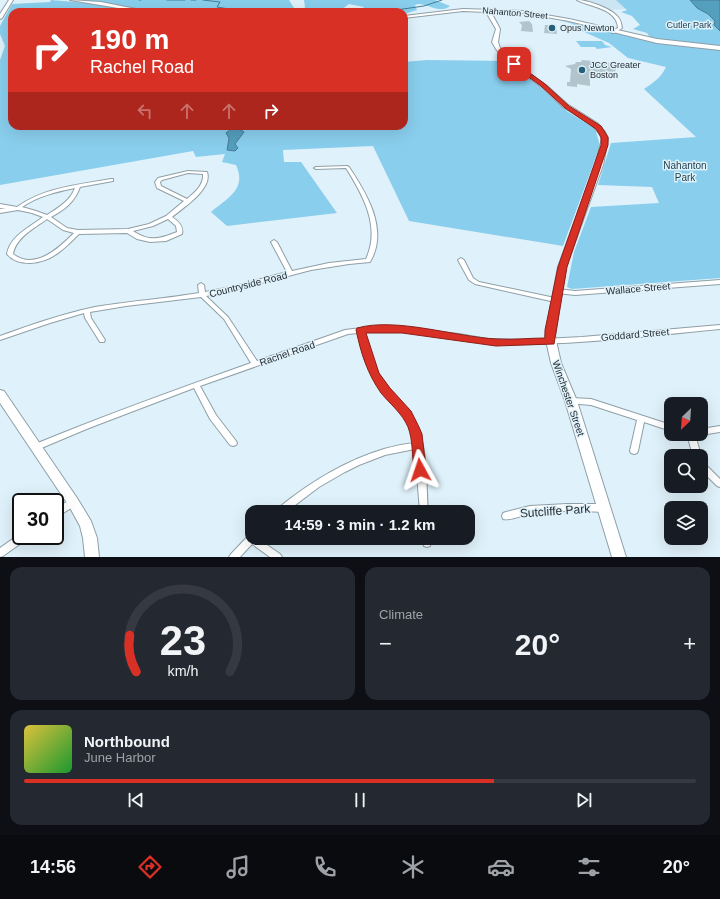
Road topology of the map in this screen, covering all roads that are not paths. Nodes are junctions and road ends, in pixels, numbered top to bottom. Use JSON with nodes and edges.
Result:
{"nodes":[{"id":1,"x":10,"y":0,"type":"edge"},
{"id":2,"x":72,"y":0,"type":"edge"},
{"id":3,"x":578,"y":0,"type":"edge"},
{"id":4,"x":129,"y":8,"type":"edge"},
{"id":5,"x":487,"y":10,"type":"junction"},
{"id":6,"x":408,"y":16,"type":"edge"},
{"id":7,"x":0,"y":18,"type":"edge"},
{"id":8,"x":595,"y":26,"type":"junction"},
{"id":9,"x":620,"y":26,"type":"junction"},
{"id":10,"x":613,"y":32,"type":"junction"},
{"id":11,"x":720,"y":48,"type":"edge"},
{"id":12,"x":316,"y":168,"type":"dead end"},
{"id":13,"x":111,"y":180,"type":"dead end"},
{"id":14,"x":78,"y":187,"type":"junction"},
{"id":15,"x":188,"y":201,"type":"junction"},
{"id":16,"x":0,"y":206,"type":"edge"},
{"id":17,"x":18,"y":208,"type":"junction"},
{"id":18,"x":0,"y":211,"type":"edge"},
{"id":19,"x":47,"y":217,"type":"junction"},
{"id":20,"x":168,"y":217,"type":"junction"},
{"id":21,"x":128,"y":231,"type":"junction"},
{"id":22,"x":78,"y":232,"type":"junction"},
{"id":23,"x":274,"y":242,"type":"dead end"},
{"id":24,"x":462,"y":260,"type":"dead end"},
{"id":25,"x":291,"y":274,"type":"junction"},
{"id":26,"x":720,"y":282,"type":"edge"},
{"id":27,"x":201,"y":285,"type":"dead end"},
{"id":28,"x":202,"y":295,"type":"junction"},
{"id":29,"x":556,"y":296,"type":"junction"},
{"id":30,"x":87,"y":310,"type":"junction"},
{"id":31,"x":720,"y":327,"type":"edge"},
{"id":32,"x":361,"y":330,"type":"junction"},
{"id":33,"x":0,"y":338,"type":"edge"},
{"id":34,"x":102,"y":340,"type":"dead end"},
{"id":35,"x":551,"y":341,"type":"junction"},
{"id":36,"x":255,"y":364,"type":"junction"},
{"id":37,"x":196,"y":385,"type":"junction"},
{"id":38,"x":0,"y":394,"type":"edge"},
{"id":39,"x":571,"y":400,"type":"junction"},
{"id":40,"x":641,"y":418,"type":"junction"},
{"id":41,"x":664,"y":426,"type":"edge"},
{"id":42,"x":720,"y":429,"type":"edge"},
{"id":43,"x":708,"y":431,"type":"edge"},
{"id":44,"x":233,"y":443,"type":"dead end"},
{"id":45,"x":418,"y":445,"type":"junction"},
{"id":46,"x":36,"y":447,"type":"junction"},
{"id":47,"x":634,"y":450,"type":"dead end"},
{"id":48,"x":708,"y":474,"type":"edge"},
{"id":49,"x":720,"y":484,"type":"edge"},
{"id":50,"x":73,"y":502,"type":"junction"},
{"id":51,"x":289,"y":505,"type":"edge"},
{"id":52,"x":423,"y":505,"type":"edge"},
{"id":53,"x":64,"y":508,"type":"edge"},
{"id":54,"x":604,"y":508,"type":"junction"},
{"id":55,"x":506,"y":516,"type":"dead end"},
{"id":56,"x":12,"y":544,"type":"edge"},
{"id":57,"x":245,"y":545,"type":"edge"},
{"id":58,"x":261,"y":545,"type":"edge"},
{"id":59,"x":0,"y":553,"type":"edge"},
{"id":60,"x":94,"y":554,"type":"edge"},
{"id":61,"x":234,"y":557,"type":"edge"},
{"id":62,"x":277,"y":557,"type":"edge"},
{"id":63,"x":619,"y":557,"type":"edge"}],
"edges":[{"from":1,"to":7,"type":"street"},
{"from":2,"to":4,"type":"street"},
{"from":3,"to":9,"type":"street"},
{"from":5,"to":6,"type":"street","name":"Nahanton Street"},
{"from":5,"to":8,"type":"street","name":"Nahanton Street"},
{"from":5,"to":29,"type":"street","name":"Winchester Street"},
{"from":8,"to":9,"type":"street"},
{"from":8,"to":10,"type":"street","name":"Nahanton Street"},
{"from":9,"to":10,"type":"street"},
{"from":10,"to":11,"type":"street","name":"Nahanton Street"},
{"from":12,"to":25,"type":"street","name":"Countryside Road"},
{"from":13,"to":14,"type":"street"},
{"from":14,"to":17,"type":"street"},
{"from":14,"to":19,"type":"street"},
{"from":15,"to":15,"type":"street"},
{"from":15,"to":20,"type":"street"},
{"from":16,"to":17,"type":"street"},
{"from":17,"to":18,"type":"street"},
{"from":17,"to":19,"type":"street"},
{"from":19,"to":22,"type":"street"},
{"from":19,"to":22,"type":"street"},
{"from":20,"to":21,"type":"street"},
{"from":20,"to":21,"type":"street"},
{"from":21,"to":22,"type":"street"},
{"from":23,"to":25,"type":"street"},
{"from":24,"to":29,"type":"street","name":"Wallace Street"},
{"from":25,"to":28,"type":"street","name":"Countryside Road"},
{"from":26,"to":29,"type":"street","name":"Wallace Street"},
{"from":27,"to":28,"type":"street"},
{"from":28,"to":30,"type":"street","name":"Countryside Road"},
{"from":28,"to":36,"type":"street"},
{"from":29,"to":35,"type":"street","name":"Winchester Street"},
{"from":30,"to":33,"type":"street","name":"Countryside Road"},
{"from":30,"to":34,"type":"street"},
{"from":31,"to":35,"type":"street","name":"Goddard Street"},
{"from":32,"to":35,"type":"street","name":"Rachel Road"},
{"from":32,"to":36,"type":"street","name":"Rachel Road"},
{"from":32,"to":45,"type":"street"},
{"from":35,"to":39,"type":"street","name":"Winchester Street"},
{"from":36,"to":37,"type":"street","name":"Rachel Road"},
{"from":37,"to":44,"type":"street"},
{"from":37,"to":46,"type":"street","name":"Rachel Road"},
{"from":38,"to":46,"type":"street"},
{"from":39,"to":40,"type":"street"},
{"from":39,"to":54,"type":"street","name":"Winchester Street"},
{"from":40,"to":41,"type":"street"},
{"from":40,"to":47,"type":"street"},
{"from":42,"to":43,"type":"street"},
{"from":45,"to":51,"type":"street"},
{"from":45,"to":52,"type":"street"},
{"from":46,"to":50,"type":"street"},
{"from":48,"to":49,"type":"street"},
{"from":50,"to":53,"type":"street"},
{"from":50,"to":60,"type":"street"},
{"from":54,"to":55,"type":"street","name":"Sutcliffe Park"},
{"from":54,"to":63,"type":"street","name":"Winchester Street"},
{"from":56,"to":59,"type":"street"},
{"from":57,"to":61,"type":"street"},
{"from":58,"to":62,"type":"street"}]}
